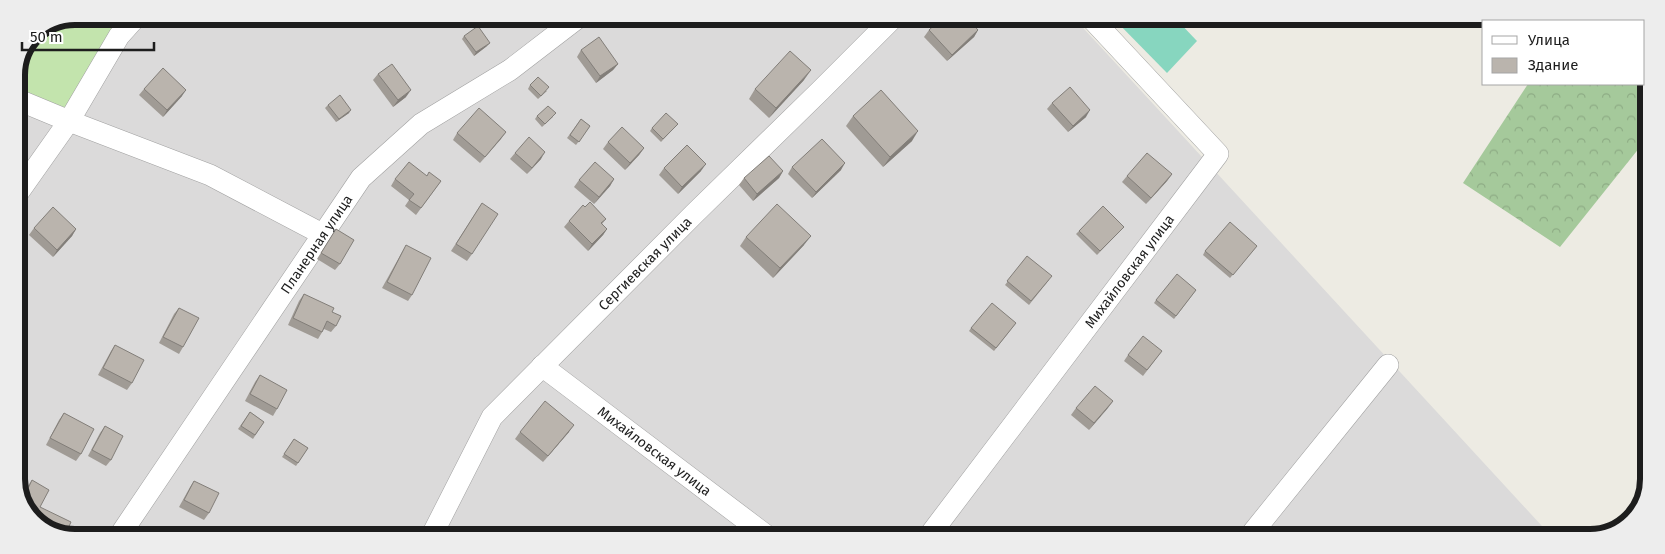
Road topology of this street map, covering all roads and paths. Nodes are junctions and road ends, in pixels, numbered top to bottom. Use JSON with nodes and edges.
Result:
{"nodes":[{"id":1,"x":129,"y":25,"type":"edge"},
{"id":2,"x":569,"y":25,"type":"edge"},
{"id":3,"x":886,"y":25,"type":"edge"},
{"id":4,"x":1098,"y":25,"type":"edge"},
{"id":5,"x":25,"y":103,"type":"edge"},
{"id":6,"x":69,"y":121,"type":"junction"},
{"id":7,"x":25,"y":183,"type":"edge"},
{"id":8,"x":324,"y":235,"type":"junction"},
{"id":9,"x":542,"y":366,"type":"junction"},
{"id":10,"x":1388,"y":366,"type":"dead end"},
{"id":11,"x":124,"y":529,"type":"edge"},
{"id":12,"x":436,"y":529,"type":"edge"},
{"id":13,"x":758,"y":529,"type":"edge"},
{"id":14,"x":935,"y":529,"type":"edge"},
{"id":15,"x":1256,"y":529,"type":"edge"}],
"edges":[{"from":1,"to":6,"type":"street"},
{"from":2,"to":8,"type":"street","name":"Планерная улица"},
{"from":3,"to":9,"type":"street","name":"Сергиевская улица"},
{"from":4,"to":14,"type":"street","name":"Михайловская улица"},
{"from":5,"to":6,"type":"street"},
{"from":6,"to":7,"type":"street"},
{"from":6,"to":8,"type":"street"},
{"from":8,"to":11,"type":"street","name":"Планерная улица"},
{"from":9,"to":12,"type":"street","name":"Сергиевская улица"},
{"from":9,"to":13,"type":"street","name":"Михайловская улица"},
{"from":10,"to":15,"type":"street"}]}
